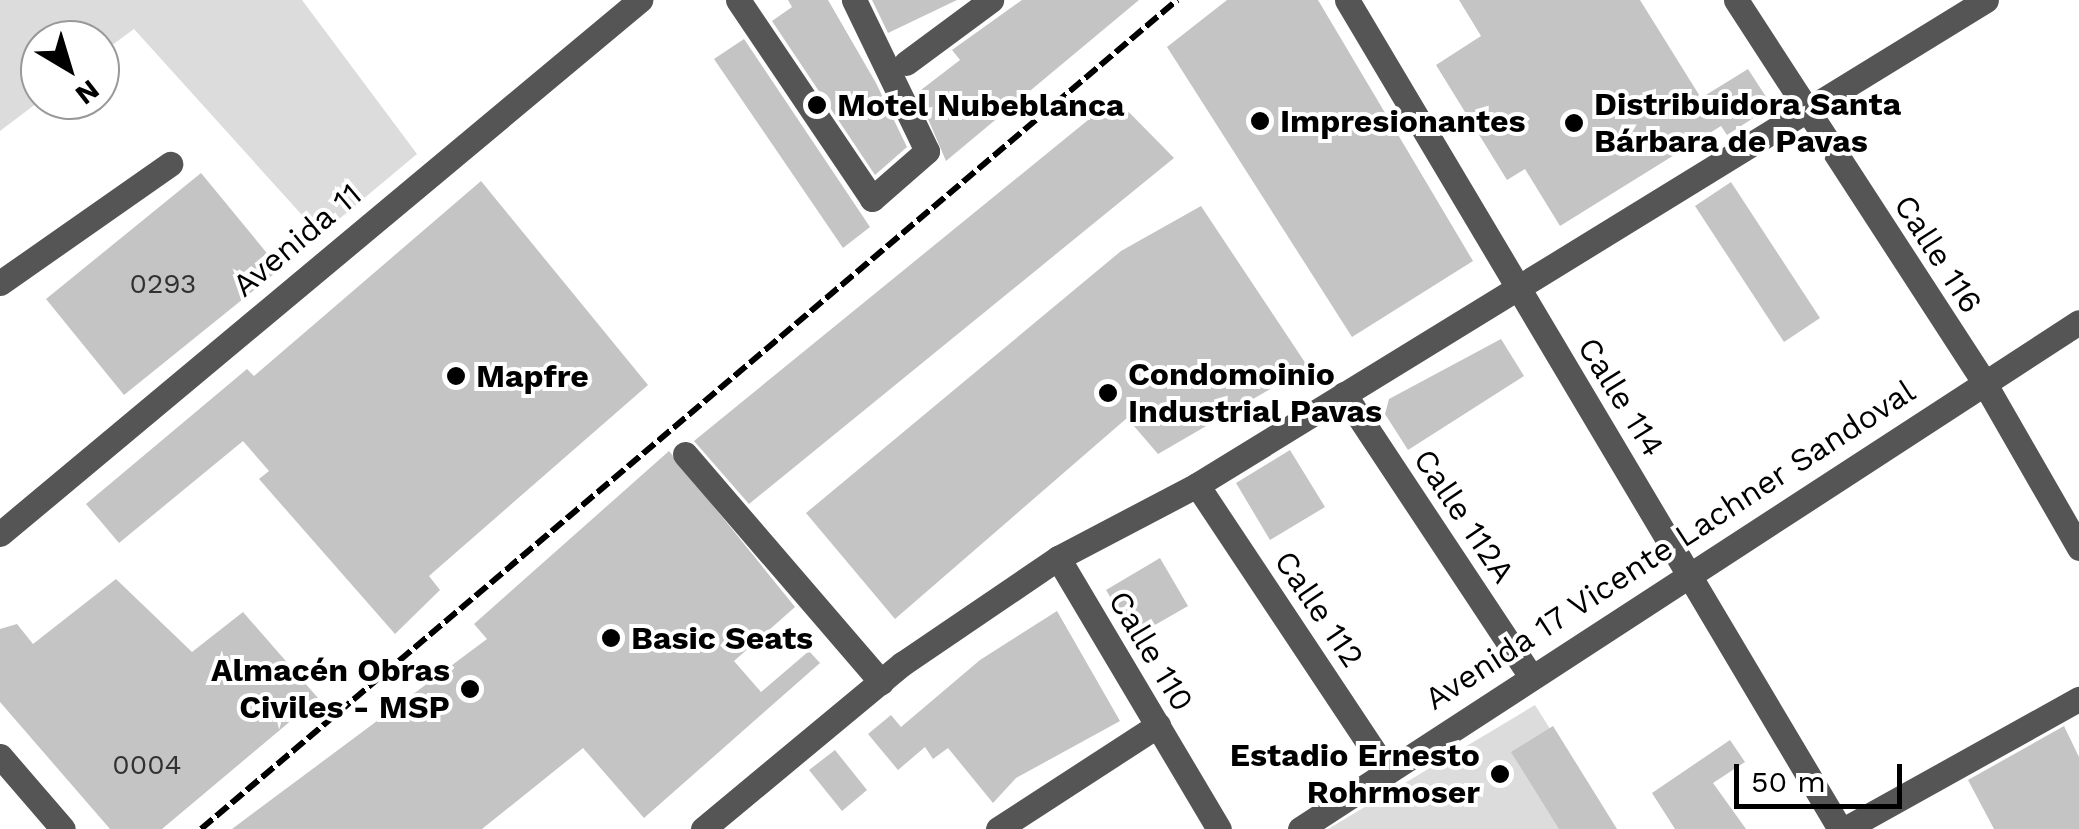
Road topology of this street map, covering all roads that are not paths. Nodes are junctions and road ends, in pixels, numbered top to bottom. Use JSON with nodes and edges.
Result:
{"nodes":[{"id":1,"x":640,"y":0,"type":"edge"},
{"id":2,"x":738,"y":0,"type":"edge"},
{"id":3,"x":854,"y":0,"type":"edge"},
{"id":4,"x":991,"y":0,"type":"edge"},
{"id":5,"x":1736,"y":0,"type":"edge"},
{"id":6,"x":1986,"y":0,"type":"edge"},
{"id":7,"x":1355,"y":3,"type":"edge"},
{"id":8,"x":906,"y":63,"type":"dead end"},
{"id":9,"x":1806,"y":111,"type":"junction"},
{"id":10,"x":170,"y":164,"type":"dead end"},
{"id":11,"x":0,"y":284,"type":"edge"},
{"id":12,"x":1516,"y":288,"type":"junction"},
{"id":13,"x":2079,"y":322,"type":"edge"},
{"id":14,"x":1982,"y":379,"type":"junction"},
{"id":15,"x":1344,"y":394,"type":"junction"},
{"id":16,"x":685,"y":454,"type":"dead end"},
{"id":17,"x":1197,"y":484,"type":"junction"},
{"id":18,"x":0,"y":534,"type":"edge"},
{"id":19,"x":2079,"y":548,"type":"edge"},
{"id":20,"x":1058,"y":558,"type":"junction"},
{"id":21,"x":1690,"y":572,"type":"junction"},
{"id":22,"x":1530,"y":674,"type":"junction"},
{"id":23,"x":880,"y":682,"type":"junction"},
{"id":24,"x":2079,"y":700,"type":"edge"},
{"id":25,"x":1158,"y":725,"type":"junction"},
{"id":26,"x":0,"y":756,"type":"edge"},
{"id":27,"x":1386,"y":770,"type":"junction"},
{"id":28,"x":63,"y":829,"type":"edge"},
{"id":29,"x":703,"y":829,"type":"edge"},
{"id":30,"x":998,"y":829,"type":"edge"},
{"id":31,"x":1219,"y":829,"type":"edge"},
{"id":32,"x":1300,"y":829,"type":"edge"},
{"id":33,"x":1843,"y":829,"type":"edge"}],
"edges":[{"from":1,"to":18,"type":"street","name":"Avenida 11"},
{"from":2,"to":3,"type":"street"},
{"from":4,"to":8,"type":"street"},
{"from":5,"to":9,"type":"street","name":"Calle 116"},
{"from":6,"to":9,"type":"street"},
{"from":7,"to":12,"type":"street","name":"Calle 114"},
{"from":9,"to":12,"type":"street"},
{"from":9,"to":14,"type":"street","name":"Calle 116"},
{"from":10,"to":11,"type":"street"},
{"from":12,"to":15,"type":"street"},
{"from":12,"to":21,"type":"street","name":"Calle 114"},
{"from":13,"to":14,"type":"street","name":"Avenida 17 Vicente Lachner Sandoval"},
{"from":14,"to":19,"type":"street","name":"Calle 116"},
{"from":14,"to":21,"type":"street","name":"Avenida 17 Vicente Lachner Sandoval"},
{"from":15,"to":17,"type":"street"},
{"from":15,"to":22,"type":"street","name":"Calle 112A"},
{"from":16,"to":23,"type":"street"},
{"from":17,"to":20,"type":"street"},
{"from":17,"to":27,"type":"street","name":"Calle 112"},
{"from":20,"to":23,"type":"street"},
{"from":20,"to":25,"type":"street","name":"Calle 110"},
{"from":21,"to":22,"type":"street","name":"Avenida 17 Vicente Lachner Sandoval"},
{"from":21,"to":33,"type":"street","name":"Calle 114"},
{"from":22,"to":27,"type":"street","name":"Avenida 17 Vicente Lachner Sandoval"},
{"from":23,"to":29,"type":"street"},
{"from":24,"to":33,"type":"street"},
{"from":25,"to":30,"type":"street"},
{"from":25,"to":31,"type":"street","name":"Calle 110"},
{"from":26,"to":28,"type":"street"},
{"from":27,"to":32,"type":"street","name":"Avenida 17 Vicente Lachner Sandoval"}]}
